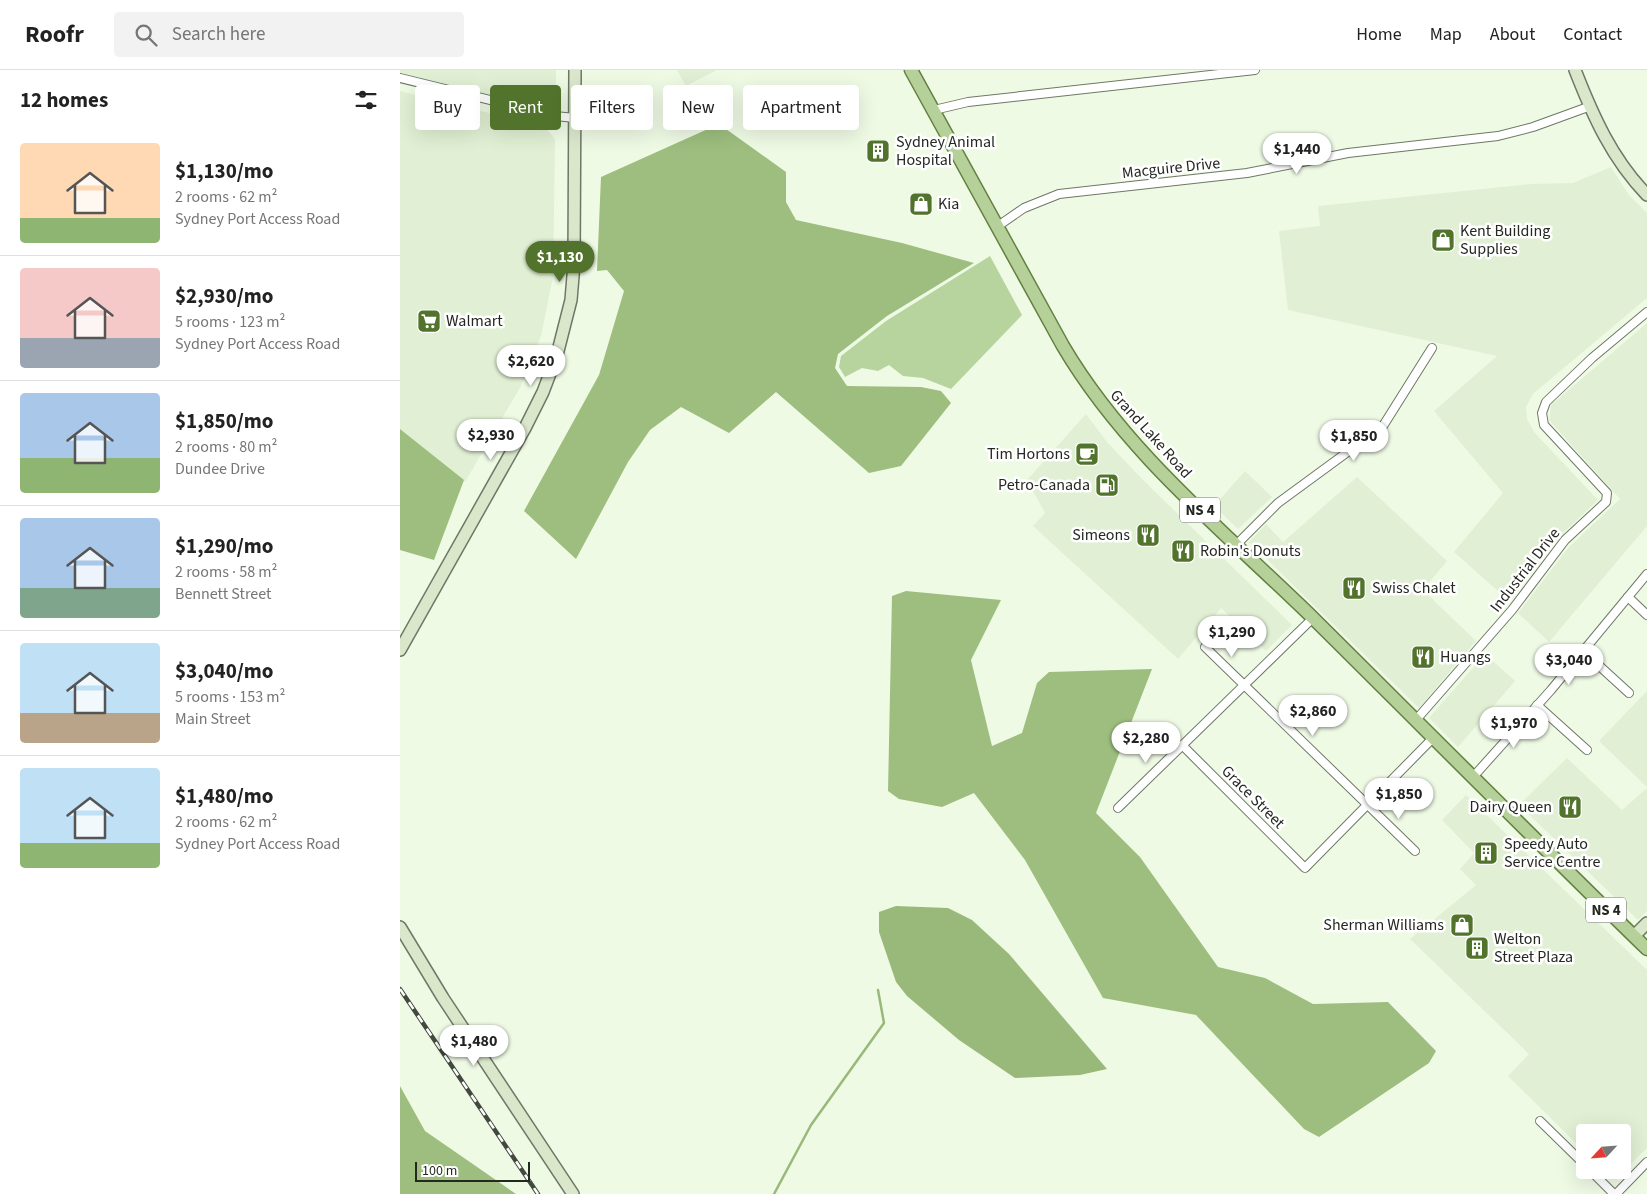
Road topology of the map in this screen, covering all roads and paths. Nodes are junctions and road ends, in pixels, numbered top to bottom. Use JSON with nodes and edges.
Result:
{"nodes":[{"id":1,"x":575,"y":70,"type":"edge"},
{"id":2,"x":911,"y":70,"type":"edge"},
{"id":3,"x":1255,"y":70,"type":"edge"},
{"id":4,"x":1575,"y":70,"type":"edge"},
{"id":5,"x":400,"y":78,"type":"edge"},
{"id":6,"x":575,"y":85,"type":"edge"},
{"id":7,"x":1588,"y":106,"type":"junction"},
{"id":8,"x":934,"y":110,"type":"junction"},
{"id":9,"x":571,"y":118,"type":"edge"},
{"id":10,"x":575,"y":130,"type":"edge"},
{"id":11,"x":1647,"y":195,"type":"edge"},
{"id":12,"x":998,"y":226,"type":"junction"},
{"id":13,"x":1647,"y":312,"type":"edge"},
{"id":14,"x":1432,"y":348,"type":"dead end"},
{"id":15,"x":1237,"y":544,"type":"junction"},
{"id":16,"x":1647,"y":574,"type":"edge"},
{"id":17,"x":1628,"y":597,"type":"junction"},
{"id":18,"x":1647,"y":615,"type":"edge"},
{"id":19,"x":1313,"y":618,"type":"junction"},
{"id":20,"x":1205,"y":647,"type":"dead end"},
{"id":21,"x":400,"y":650,"type":"edge"},
{"id":22,"x":1583,"y":651,"type":"junction"},
{"id":23,"x":1244,"y":685,"type":"junction"},
{"id":24,"x":1629,"y":693,"type":"dead end"},
{"id":25,"x":1537,"y":705,"type":"junction"},
{"id":26,"x":1415,"y":720,"type":"junction"},
{"id":27,"x":1433,"y":738,"type":"junction"},
{"id":28,"x":1182,"y":745,"type":"junction"},
{"id":29,"x":1588,"y":750,"type":"dead end"},
{"id":30,"x":1473,"y":777,"type":"junction"},
{"id":31,"x":1368,"y":805,"type":"junction"},
{"id":32,"x":1118,"y":808,"type":"dead end"},
{"id":33,"x":1415,"y":851,"type":"dead end"},
{"id":34,"x":1647,"y":923,"type":"edge"},
{"id":35,"x":400,"y":927,"type":"edge"},
{"id":36,"x":1634,"y":936,"type":"junction"},
{"id":37,"x":1647,"y":949,"type":"edge"},
{"id":38,"x":1540,"y":1121,"type":"dead end"},
{"id":39,"x":1576,"y":1156,"type":"edge"},
{"id":40,"x":1647,"y":1162,"type":"edge"},
{"id":41,"x":1599,"y":1179,"type":"edge"},
{"id":42,"x":572,"y":1194,"type":"edge"},
{"id":43,"x":1615,"y":1194,"type":"edge"}],
"edges":[{"from":1,"to":6,"type":"main road"},
{"from":2,"to":8,"type":"main road","name":"Grand Lake Road","number":"NS 4"},
{"from":3,"to":8,"type":"street"},
{"from":4,"to":7,"type":"main road"},
{"from":5,"to":9,"type":"street"},
{"from":7,"to":11,"type":"main road"},
{"from":7,"to":12,"type":"street","name":"Macguire Drive"},
{"from":8,"to":12,"type":"main road","name":"Grand Lake Road","number":"NS 4"},
{"from":10,"to":21,"type":"main road"},
{"from":12,"to":15,"type":"main road","name":"Grand Lake Road","number":"NS 4"},
{"from":13,"to":26,"type":"street","name":"Industrial Drive"},
{"from":14,"to":15,"type":"street"},
{"from":15,"to":19,"type":"main road","name":"Grand Lake Road","number":"NS 4"},
{"from":16,"to":17,"type":"street"},
{"from":17,"to":18,"type":"street"},
{"from":17,"to":22,"type":"street"},
{"from":19,"to":23,"type":"street"},
{"from":19,"to":26,"type":"main road","name":"Grand Lake Road","number":"NS 4"},
{"from":20,"to":23,"type":"street"},
{"from":22,"to":24,"type":"street"},
{"from":22,"to":25,"type":"street"},
{"from":23,"to":28,"type":"street"},
{"from":23,"to":31,"type":"street"},
{"from":25,"to":29,"type":"street"},
{"from":25,"to":30,"type":"street"},
{"from":26,"to":27,"type":"main road","name":"Grand Lake Road","number":"NS 4"},
{"from":27,"to":30,"type":"main road","name":"Grand Lake Road","number":"NS 4"},
{"from":27,"to":31,"type":"street"},
{"from":28,"to":31,"type":"street","name":"Grace Street"},
{"from":28,"to":32,"type":"street"},
{"from":30,"to":36,"type":"main road","name":"Grand Lake Road","number":"NS 4"},
{"from":31,"to":33,"type":"street"},
{"from":34,"to":36,"type":"main road"},
{"from":35,"to":42,"type":"main road"},
{"from":36,"to":37,"type":"main road","number":"NS 4"},
{"from":38,"to":39,"type":"street"},
{"from":40,"to":43,"type":"street"},
{"from":41,"to":43,"type":"street"}]}
